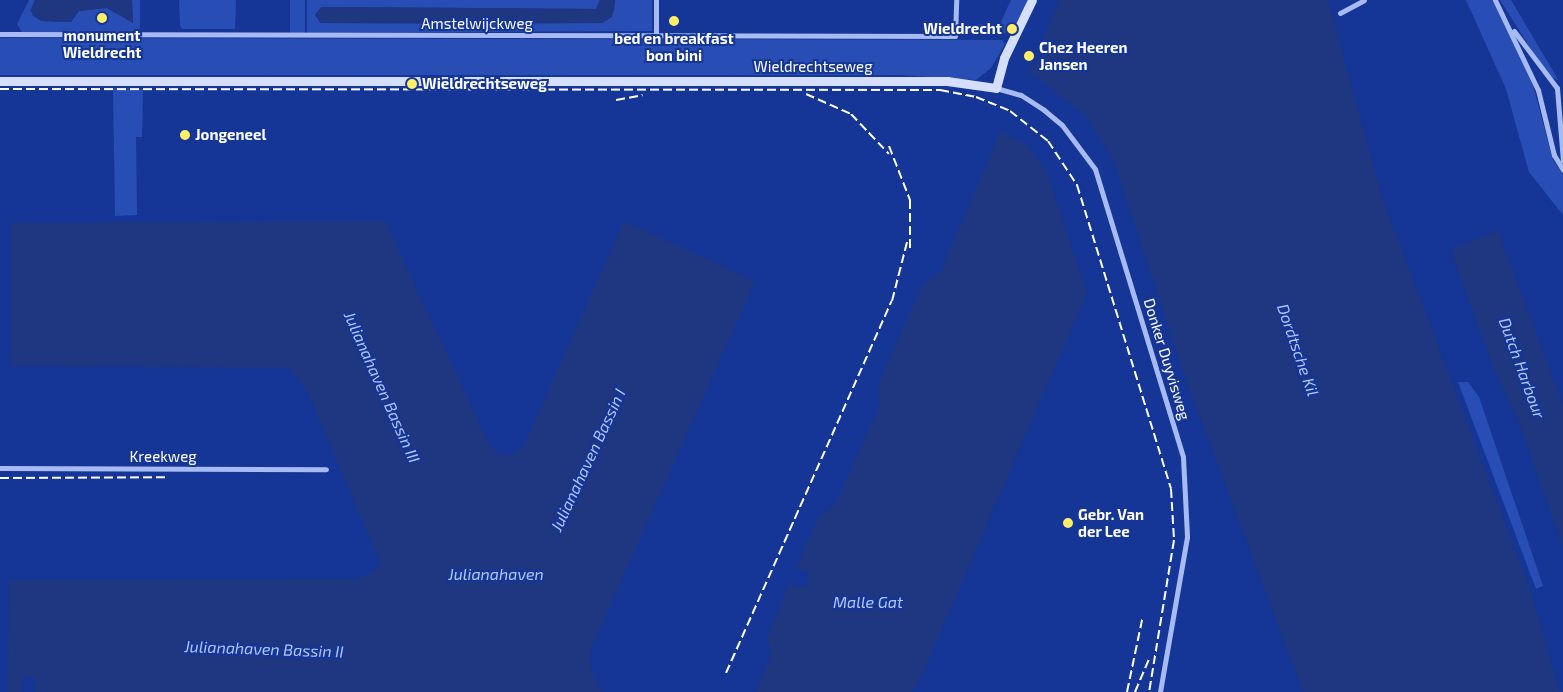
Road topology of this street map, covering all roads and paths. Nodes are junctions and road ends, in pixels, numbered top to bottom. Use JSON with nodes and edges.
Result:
{"nodes":[{"id":1,"x":656,"y":0,"type":"edge"},
{"id":2,"x":956,"y":0,"type":"edge"},
{"id":3,"x":1032,"y":0,"type":"edge"},
{"id":4,"x":1364,"y":0,"type":"edge"},
{"id":5,"x":1495,"y":0,"type":"edge"},
{"id":6,"x":1340,"y":13,"type":"dead end"},
{"id":7,"x":1510,"y":25,"type":"junction"},
{"id":8,"x":0,"y":34,"type":"edge"},
{"id":9,"x":656,"y":37,"type":"junction"},
{"id":10,"x":0,"y":81,"type":"edge"},
{"id":11,"x":996,"y":88,"type":"junction"},
{"id":12,"x":1560,"y":88,"type":"edge"},
{"id":13,"x":1563,"y":161,"type":"edge"},
{"id":14,"x":1563,"y":170,"type":"edge"},
{"id":15,"x":0,"y":468,"type":"edge"},
{"id":16,"x":326,"y":469,"type":"dead end"},
{"id":17,"x":1160,"y":692,"type":"edge"}],
"edges":[{"from":1,"to":9,"type":"street"},
{"from":2,"to":9,"type":"street","name":"Amstelwijckweg"},
{"from":3,"to":11,"type":"street"},
{"from":4,"to":6,"type":"street"},
{"from":5,"to":7,"type":"street"},
{"from":7,"to":12,"type":"street"},
{"from":7,"to":14,"type":"street"},
{"from":8,"to":9,"type":"street","name":"Amstelwijckweg"},
{"from":10,"to":11,"type":"street","name":"Wieldrechtseweg"},
{"from":11,"to":17,"type":"street","name":"Donker Duyvisweg"},
{"from":12,"to":13,"type":"street"},
{"from":15,"to":16,"type":"street","name":"Kreekweg"}]}
